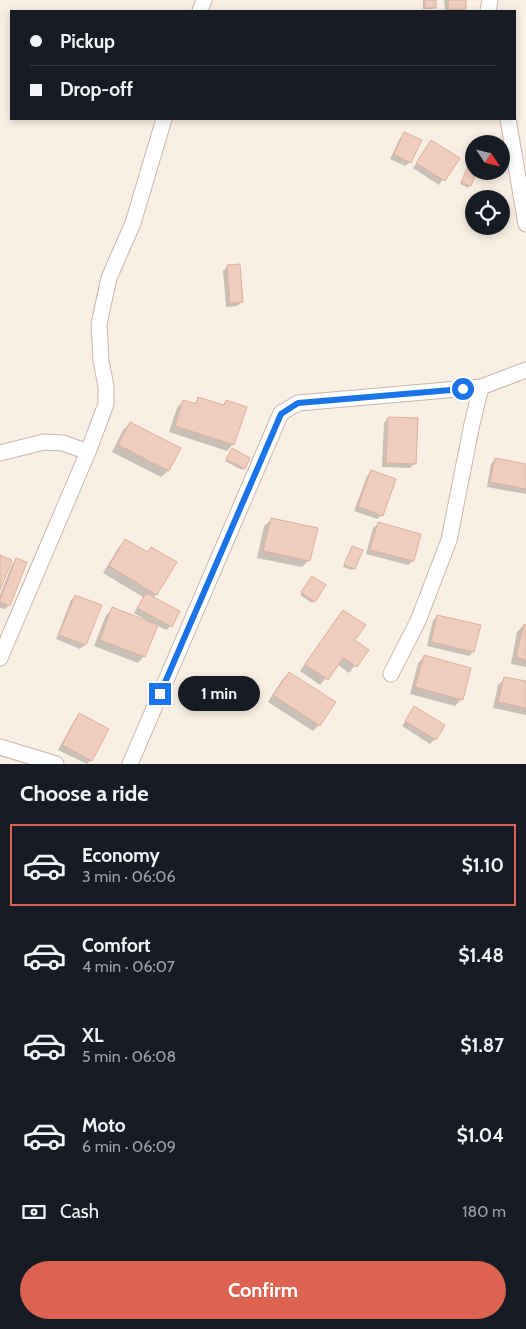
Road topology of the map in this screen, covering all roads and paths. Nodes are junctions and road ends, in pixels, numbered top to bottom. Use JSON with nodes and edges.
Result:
{"nodes":[{"id":1,"x":164,"y":120,"type":"edge"},
{"id":2,"x":508,"y":120,"type":"edge"},
{"id":3,"x":526,"y":224,"type":"edge"},
{"id":4,"x":526,"y":370,"type":"edge"},
{"id":5,"x":481,"y":387,"type":"junction"},
{"id":6,"x":88,"y":452,"type":"junction"},
{"id":7,"x":0,"y":453,"type":"edge"},
{"id":8,"x":0,"y":658,"type":"edge"},
{"id":9,"x":391,"y":674,"type":"dead end"},
{"id":10,"x":0,"y":747,"type":"edge"},
{"id":11,"x":56,"y":764,"type":"edge"},
{"id":12,"x":130,"y":764,"type":"edge"}],
"edges":[{"from":1,"to":6,"type":"street"},
{"from":2,"to":3,"type":"street"},
{"from":4,"to":5,"type":"street"},
{"from":5,"to":9,"type":"street"},
{"from":5,"to":12,"type":"street"},
{"from":6,"to":7,"type":"street"},
{"from":6,"to":8,"type":"street"},
{"from":10,"to":11,"type":"street"}]}
